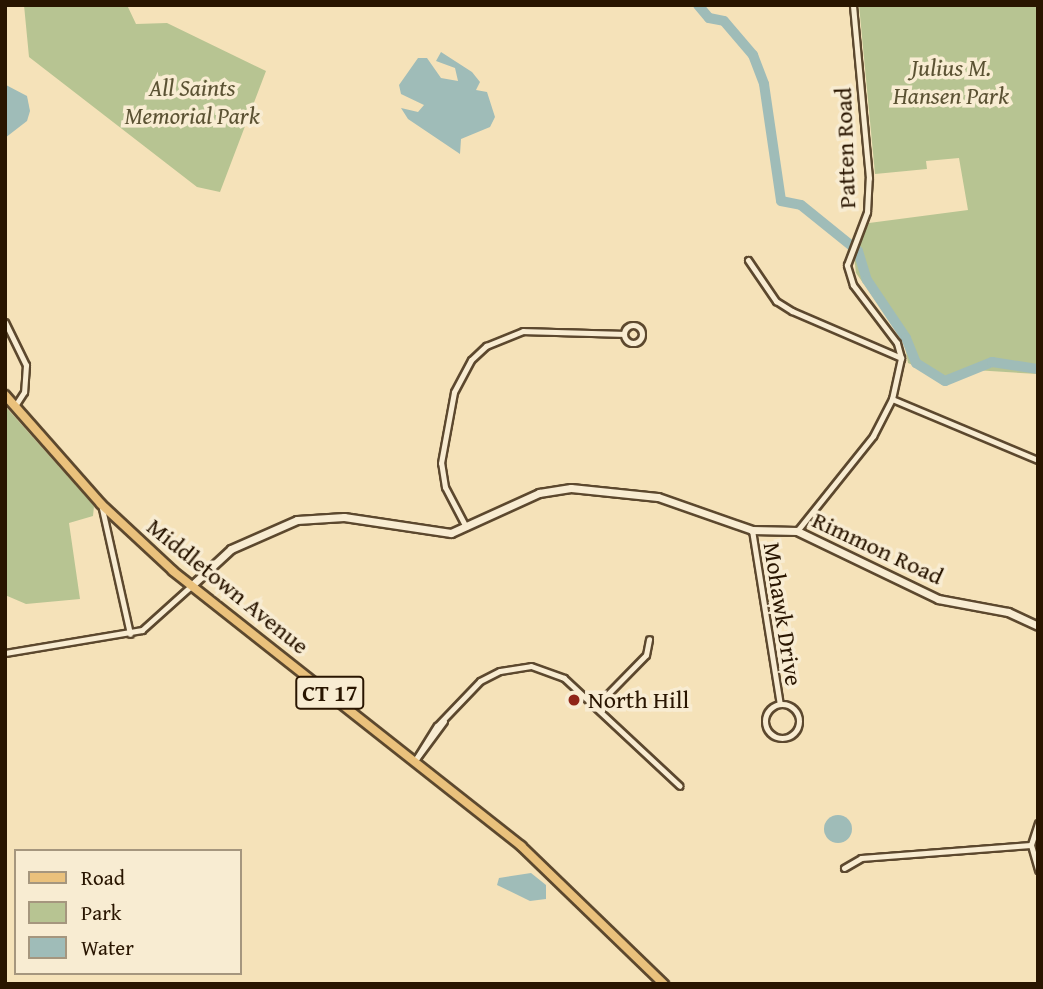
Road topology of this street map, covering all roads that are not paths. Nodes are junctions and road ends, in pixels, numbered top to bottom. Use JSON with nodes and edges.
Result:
{"nodes":[{"id":1,"x":853,"y":5,"type":"edge"},
{"id":2,"x":748,"y":260,"type":"dead end"},
{"id":3,"x":5,"y":322,"type":"edge"},
{"id":4,"x":624,"y":334,"type":"dead end"},
{"id":5,"x":901,"y":358,"type":"junction"},
{"id":6,"x":5,"y":394,"type":"edge"},
{"id":7,"x":892,"y":399,"type":"junction"},
{"id":8,"x":15,"y":406,"type":"junction"},
{"id":9,"x":1038,"y":460,"type":"edge"},
{"id":10,"x":101,"y":504,"type":"junction"},
{"id":11,"x":467,"y":529,"type":"junction"},
{"id":12,"x":752,"y":530,"type":"junction"},
{"id":13,"x":797,"y":531,"type":"junction"},
{"id":14,"x":191,"y":586,"type":"junction"},
{"id":15,"x":1038,"y":626,"type":"edge"},
{"id":16,"x":130,"y":634,"type":"junction"},
{"id":17,"x":649,"y":639,"type":"dead end"},
{"id":18,"x":5,"y":653,"type":"edge"},
{"id":19,"x":780,"y":704,"type":"junction"},
{"id":20,"x":596,"y":706,"type":"junction"},
{"id":21,"x":416,"y":759,"type":"junction"},
{"id":22,"x":680,"y":786,"type":"dead end"},
{"id":23,"x":1038,"y":823,"type":"edge"},
{"id":24,"x":1031,"y":845,"type":"junction"},
{"id":25,"x":844,"y":868,"type":"dead end"},
{"id":26,"x":1038,"y":870,"type":"edge"},
{"id":27,"x":664,"y":984,"type":"edge"}],
"edges":[{"from":1,"to":5,"type":"street","name":"Patten Road"},
{"from":2,"to":5,"type":"street"},
{"from":3,"to":8,"type":"street"},
{"from":4,"to":11,"type":"street"},
{"from":5,"to":7,"type":"street"},
{"from":6,"to":8,"type":"main road","name":"Middletown Avenue","number":"CT 17"},
{"from":7,"to":9,"type":"street"},
{"from":7,"to":13,"type":"street"},
{"from":8,"to":10,"type":"main road","name":"Middletown Avenue","number":"CT 17"},
{"from":10,"to":14,"type":"main road","name":"Middletown Avenue","number":"CT 17"},
{"from":10,"to":16,"type":"street"},
{"from":11,"to":12,"type":"street","name":"Rimmon Road"},
{"from":11,"to":14,"type":"street","name":"Rimmon Road"},
{"from":12,"to":13,"type":"street","name":"Rimmon Road"},
{"from":12,"to":19,"type":"street","name":"Mohawk Drive"},
{"from":13,"to":15,"type":"street","name":"Rimmon Road"},
{"from":14,"to":16,"type":"street"},
{"from":14,"to":21,"type":"main road","name":"Middletown Avenue","number":"CT 17"},
{"from":16,"to":18,"type":"street"},
{"from":17,"to":20,"type":"street"},
{"from":19,"to":19,"type":"street","name":"Mohawk Drive"},
{"from":20,"to":21,"type":"street"},
{"from":20,"to":22,"type":"street"},
{"from":21,"to":27,"type":"main road","name":"Middletown Avenue","number":"CT 17"},
{"from":23,"to":24,"type":"street"},
{"from":24,"to":25,"type":"street"},
{"from":24,"to":26,"type":"street"}]}
